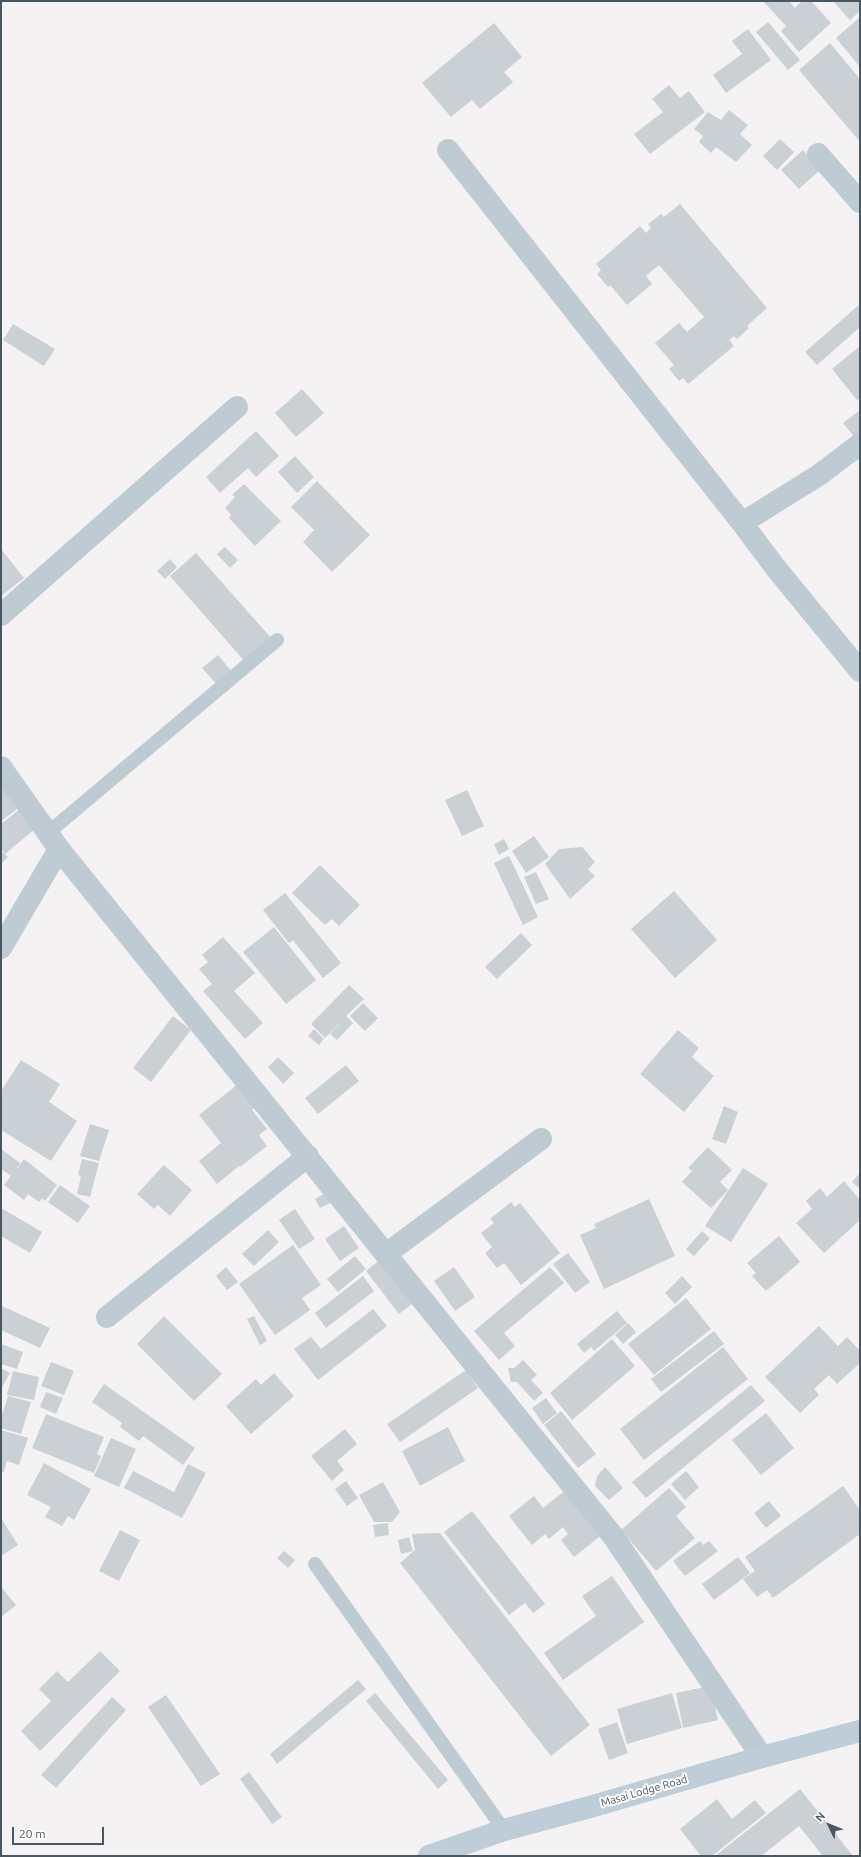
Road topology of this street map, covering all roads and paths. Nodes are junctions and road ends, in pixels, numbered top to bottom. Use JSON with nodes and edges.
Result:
{"nodes":[{"id":1,"x":448,"y":150,"type":"dead end"},
{"id":2,"x":818,"y":154,"type":"dead end"},
{"id":3,"x":860,"y":202,"type":"edge"},
{"id":4,"x":237,"y":407,"type":"dead end"},
{"id":5,"x":860,"y":444,"type":"edge"},
{"id":6,"x":742,"y":523,"type":"junction"},
{"id":7,"x":1,"y":615,"type":"edge"},
{"id":8,"x":277,"y":640,"type":"dead end"},
{"id":9,"x":860,"y":671,"type":"edge"},
{"id":10,"x":1,"y":767,"type":"edge"},
{"id":11,"x":54,"y":840,"type":"junction"},
{"id":12,"x":1,"y":948,"type":"edge"},
{"id":13,"x":541,"y":1139,"type":"dead end"},
{"id":14,"x":308,"y":1156,"type":"junction"},
{"id":15,"x":386,"y":1254,"type":"junction"},
{"id":16,"x":107,"y":1316,"type":"dead end"},
{"id":17,"x":315,"y":1564,"type":"dead end"},
{"id":18,"x":860,"y":1731,"type":"edge"},
{"id":19,"x":762,"y":1757,"type":"junction"},
{"id":20,"x":504,"y":1830,"type":"junction"},
{"id":21,"x":429,"y":1856,"type":"edge"}],
"edges":[{"from":1,"to":6,"type":"street"},
{"from":2,"to":3,"type":"street"},
{"from":4,"to":7,"type":"street"},
{"from":5,"to":6,"type":"street"},
{"from":6,"to":9,"type":"street"},
{"from":8,"to":11,"type":"lane"},
{"from":10,"to":11,"type":"street"},
{"from":11,"to":12,"type":"street"},
{"from":11,"to":14,"type":"street"},
{"from":13,"to":15,"type":"street"},
{"from":14,"to":15,"type":"street"},
{"from":14,"to":16,"type":"street"},
{"from":15,"to":19,"type":"street"},
{"from":17,"to":20,"type":"lane"},
{"from":18,"to":19,"type":"street","name":"Masai Lodge Road"},
{"from":19,"to":20,"type":"street","name":"Masai Lodge Road"},
{"from":20,"to":21,"type":"street","name":"Masai Lodge Road"}]}
